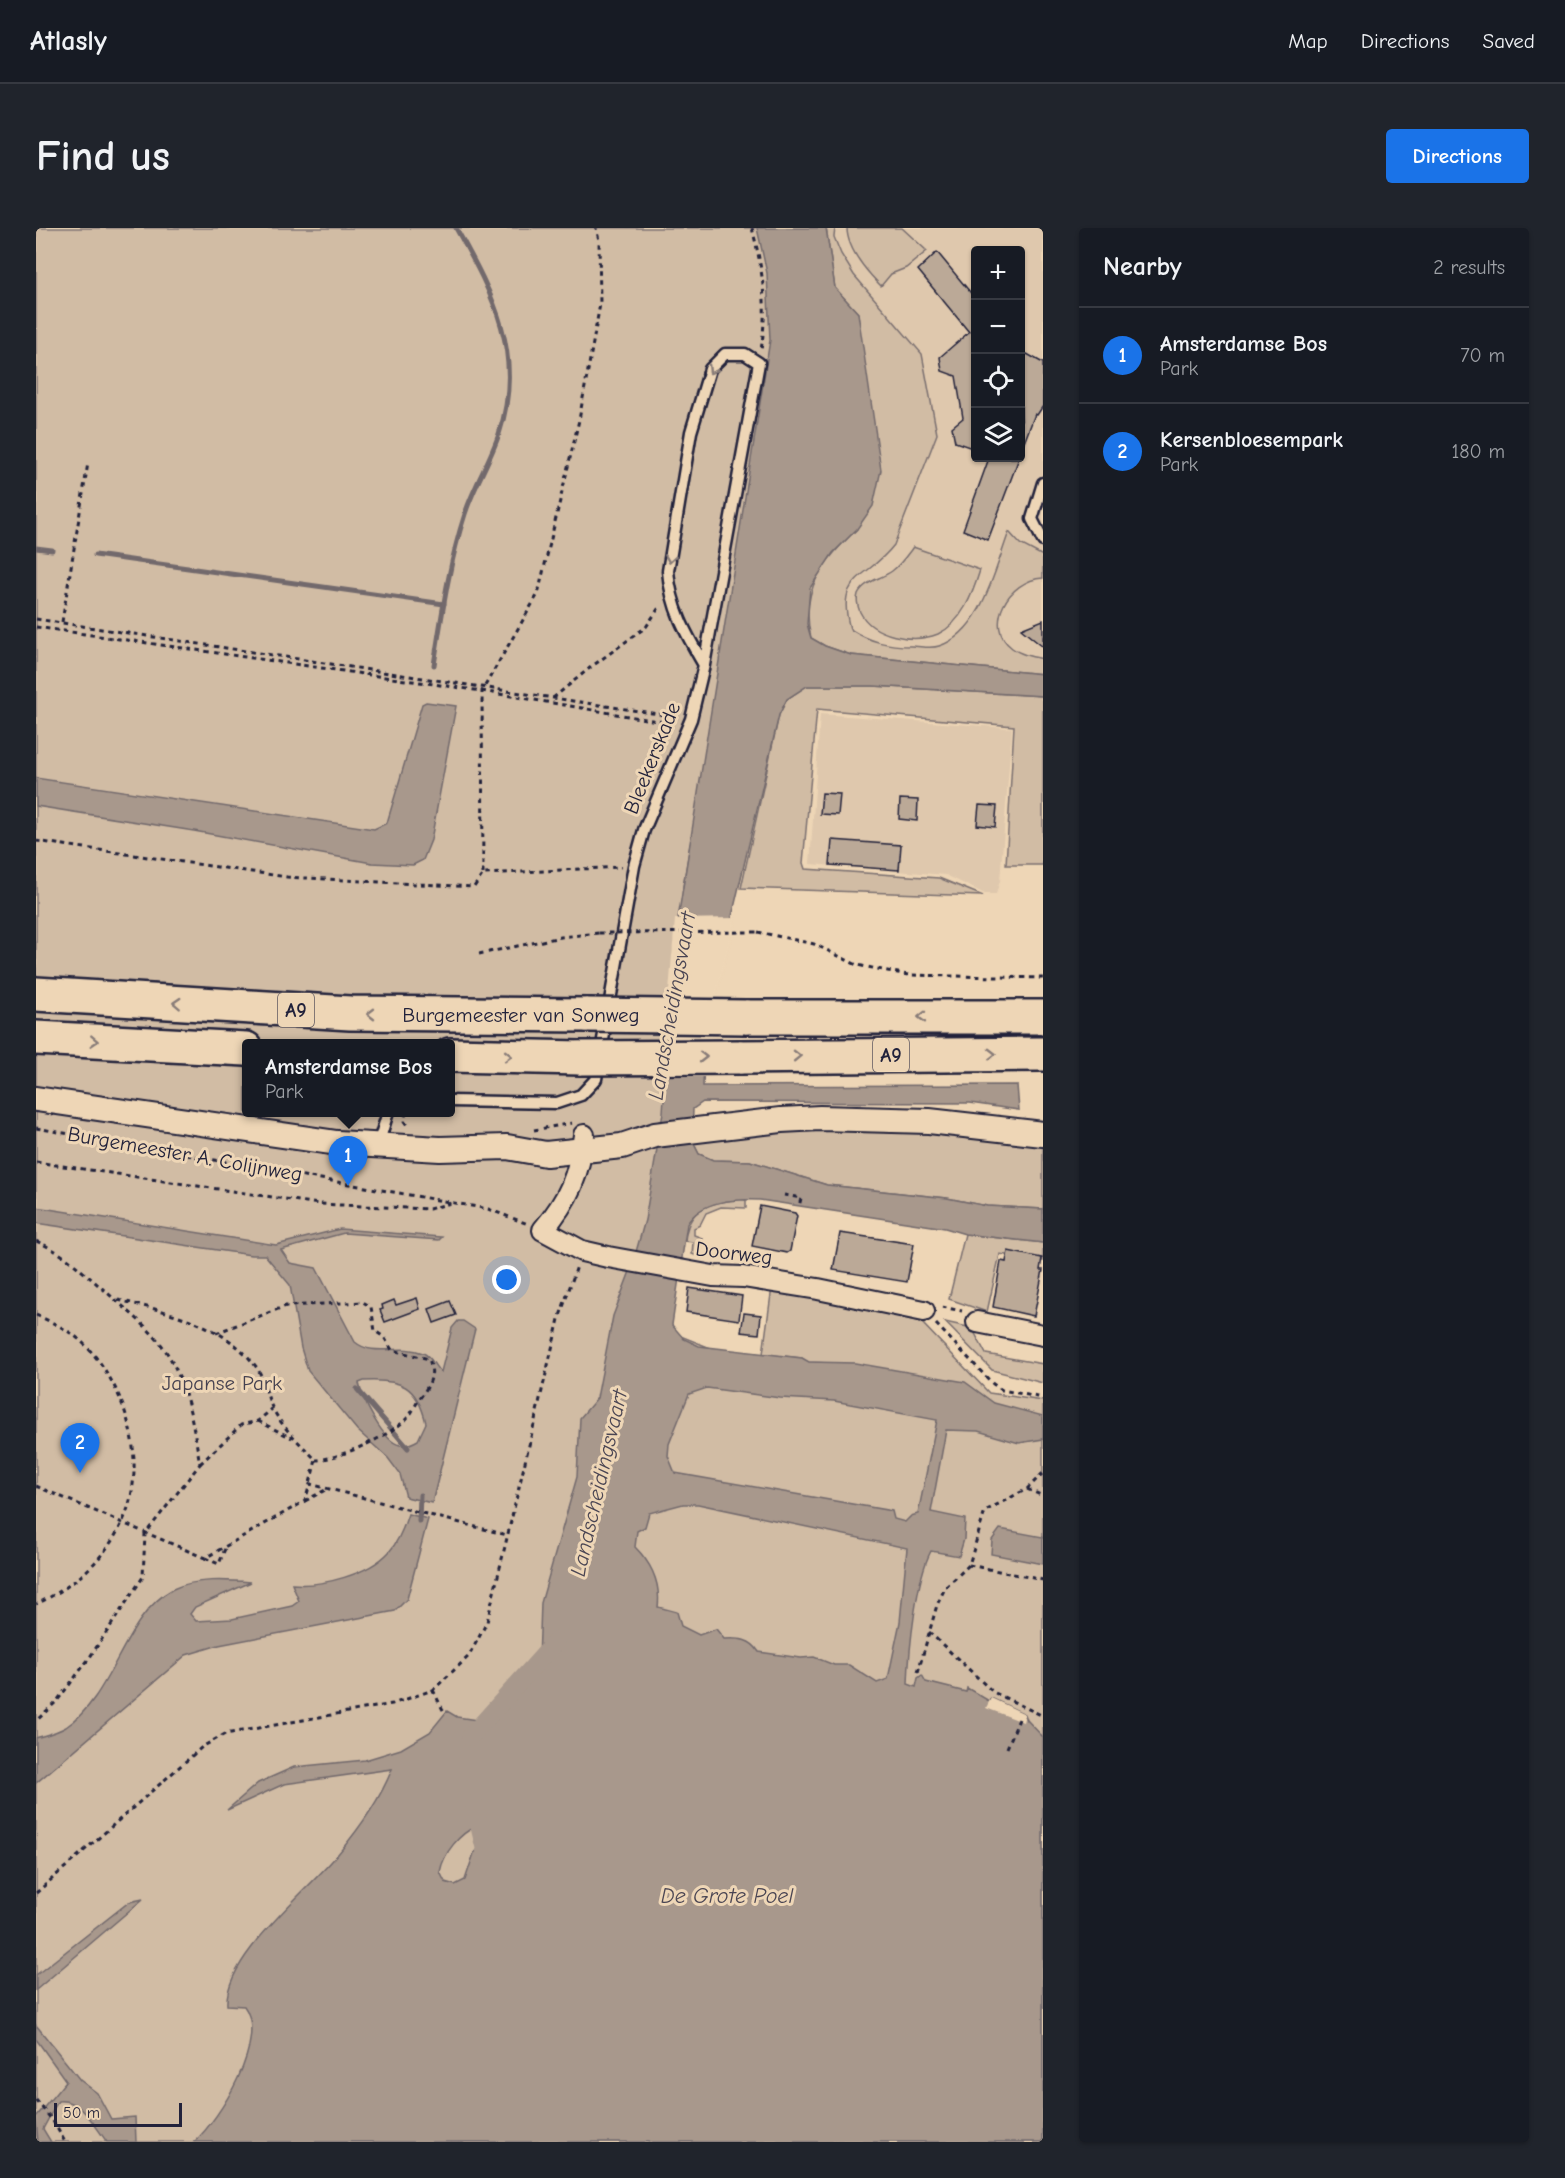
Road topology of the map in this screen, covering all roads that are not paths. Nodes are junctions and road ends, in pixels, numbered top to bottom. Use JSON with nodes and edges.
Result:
{"nodes":[{"id":1,"x":1043,"y":483,"type":"edge"},
{"id":2,"x":1043,"y":541,"type":"edge"},
{"id":3,"x":704,"y":665,"type":"junction"},
{"id":4,"x":36,"y":994,"type":"edge"},
{"id":5,"x":1043,"y":1017,"type":"edge"},
{"id":6,"x":36,"y":1038,"type":"edge"},
{"id":7,"x":242,"y":1049,"type":"edge"},
{"id":8,"x":1043,"y":1054,"type":"edge"},
{"id":9,"x":455,"y":1055,"type":"edge"},
{"id":10,"x":36,"y":1099,"type":"edge"},
{"id":11,"x":455,"y":1101,"type":"edge"},
{"id":12,"x":387,"y":1117,"type":"edge"},
{"id":13,"x":1043,"y":1134,"type":"edge"},
{"id":14,"x":583,"y":1143,"type":"junction"},
{"id":15,"x":378,"y":1145,"type":"junction"},
{"id":16,"x":924,"y":1311,"type":"road end"},
{"id":17,"x":977,"y":1322,"type":"road end"},
{"id":18,"x":1043,"y":1335,"type":"edge"}],
"edges":[{"from":1,"to":2,"type":"lane"},
{"from":3,"to":3,"type":"lane","name":"Bleekerskade","one_way":true},
{"from":3,"to":11,"type":"lane","name":"Bleekerskade"},
{"from":5,"to":4,"type":"highway","name":"Burgemeester van Sonweg","number":"A9","one_way":true,"bridge":true},
{"from":6,"to":7,"type":"highway","one_way":true},
{"from":9,"to":8,"type":"highway","name":"Burgemeester van Sonweg","number":"A9","one_way":true,"bridge":true},
{"from":10,"to":15,"type":"street","name":"Burgemeester A. Colijnweg"},
{"from":12,"to":15,"type":"lane"},
{"from":13,"to":14,"type":"street","name":"Burgemeester A. Colijnweg"},
{"from":14,"to":15,"type":"street","name":"Burgemeester A. Colijnweg"},
{"from":14,"to":16,"type":"street","name":"Doorweg"},
{"from":17,"to":18,"type":"street"}]}
